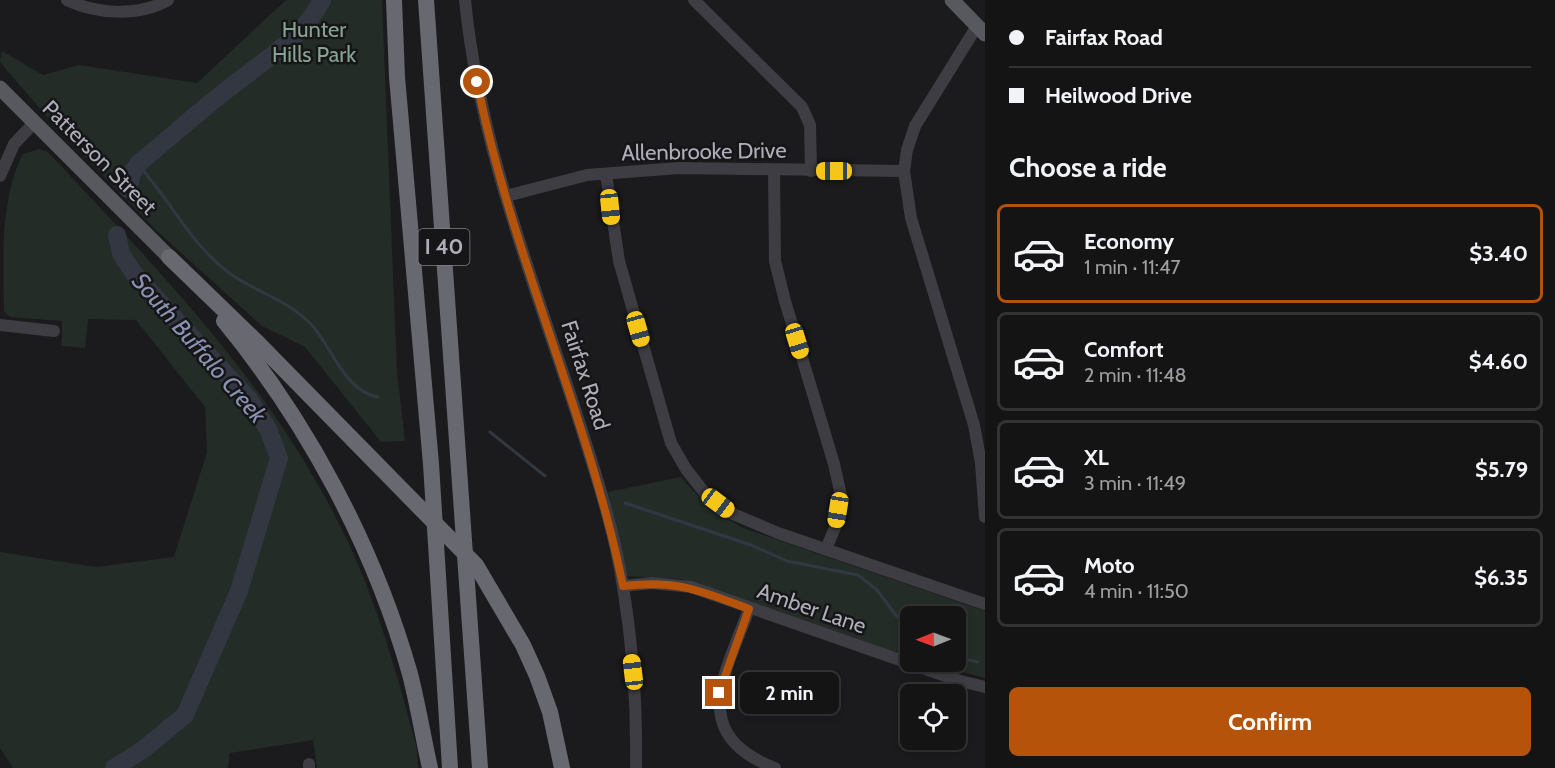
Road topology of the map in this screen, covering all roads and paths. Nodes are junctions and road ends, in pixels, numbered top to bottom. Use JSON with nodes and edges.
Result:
{"nodes":[{"id":1,"x":67,"y":0,"type":"edge"},
{"id":2,"x":168,"y":0,"type":"edge"},
{"id":3,"x":394,"y":0,"type":"edge"},
{"id":4,"x":426,"y":0,"type":"edge"},
{"id":5,"x":465,"y":0,"type":"edge"},
{"id":6,"x":694,"y":0,"type":"edge"},
{"id":7,"x":952,"y":0,"type":"edge"},
{"id":8,"x":981,"y":30,"type":"edge"},
{"id":9,"x":0,"y":88,"type":"edge"},
{"id":10,"x":34,"y":123,"type":"junction"},
{"id":11,"x":774,"y":171,"type":"junction"},
{"id":12,"x":811,"y":171,"type":"junction"},
{"id":13,"x":904,"y":171,"type":"junction"},
{"id":14,"x":606,"y":174,"type":"junction"},
{"id":15,"x":0,"y":176,"type":"edge"},
{"id":16,"x":506,"y":196,"type":"junction"},
{"id":17,"x":169,"y":257,"type":"junction"},
{"id":18,"x":0,"y":325,"type":"edge"},
{"id":19,"x":54,"y":331,"type":"dead end"},
{"id":20,"x":985,"y":517,"type":"edge"},
{"id":21,"x":826,"y":549,"type":"junction"},
{"id":22,"x":623,"y":586,"type":"junction"},
{"id":23,"x":985,"y":604,"type":"edge"},
{"id":24,"x":749,"y":609,"type":"junction"},
{"id":25,"x":985,"y":687,"type":"edge"},
{"id":26,"x":430,"y":768,"type":"edge"},
{"id":27,"x":450,"y":768,"type":"edge"},
{"id":28,"x":480,"y":768,"type":"edge"},
{"id":29,"x":562,"y":768,"type":"edge"},
{"id":30,"x":636,"y":768,"type":"edge"},
{"id":31,"x":775,"y":768,"type":"edge"}],
"edges":[{"from":1,"to":2,"type":"street"},
{"from":3,"to":27,"type":"highway","number":"I 40"},
{"from":4,"to":28,"type":"highway","number":"I 40"},
{"from":5,"to":16,"type":"street","name":"Fairfax Road"},
{"from":6,"to":12,"type":"street"},
{"from":7,"to":8,"type":"main road"},
{"from":8,"to":13,"type":"street"},
{"from":9,"to":10,"type":"main road","name":"Patterson Street"},
{"from":10,"to":15,"type":"street"},
{"from":10,"to":17,"type":"main road","name":"Patterson Street"},
{"from":11,"to":12,"type":"street","name":"Allenbrooke Drive"},
{"from":11,"to":14,"type":"street","name":"Allenbrooke Drive"},
{"from":11,"to":21,"type":"street"},
{"from":12,"to":13,"type":"street","name":"Allenbrooke Drive"},
{"from":13,"to":20,"type":"street"},
{"from":14,"to":16,"type":"street","name":"Allenbrooke Drive"},
{"from":14,"to":21,"type":"street"},
{"from":16,"to":22,"type":"street","name":"Fairfax Road"},
{"from":17,"to":26,"type":"highway"},
{"from":17,"to":29,"type":"highway"},
{"from":18,"to":19,"type":"street"},
{"from":21,"to":23,"type":"street"},
{"from":22,"to":24,"type":"street","name":"Amber Lane"},
{"from":22,"to":30,"type":"street","name":"Fairfax Road"},
{"from":24,"to":25,"type":"street","name":"Amber Lane"},
{"from":24,"to":31,"type":"street"}]}
